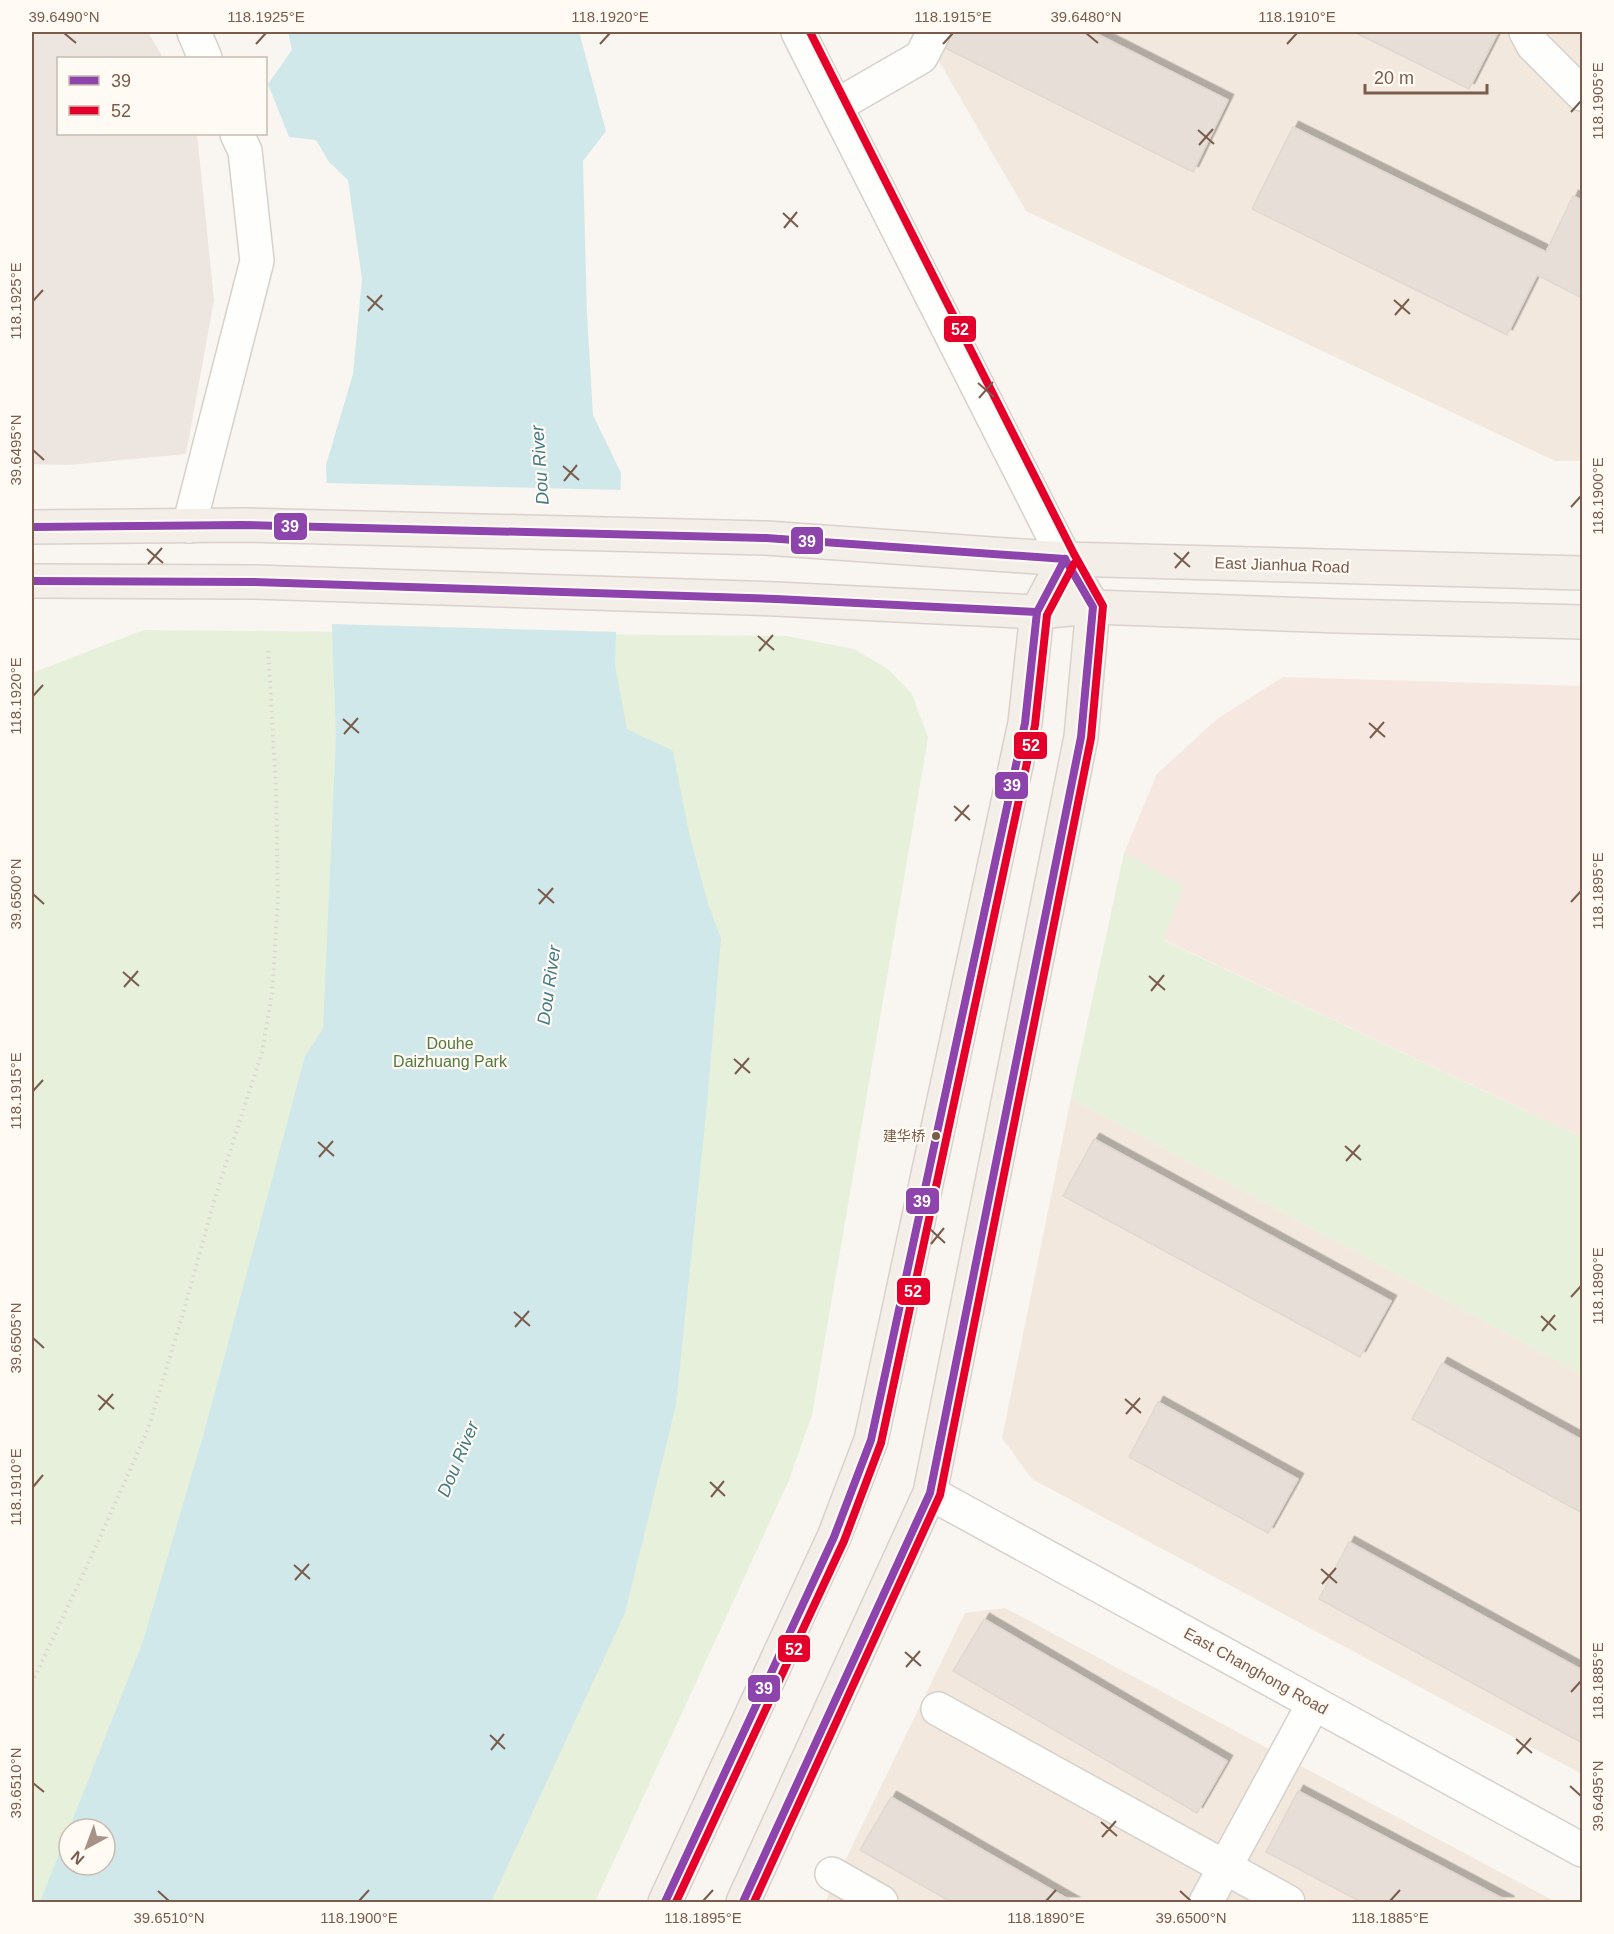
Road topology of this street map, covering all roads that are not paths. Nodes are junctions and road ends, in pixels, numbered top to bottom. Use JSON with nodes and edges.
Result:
{"nodes":[{"id":1,"x":194,"y":32,"type":"edge"},
{"id":2,"x":798,"y":32,"type":"edge"},
{"id":3,"x":934,"y":32,"type":"edge"},
{"id":4,"x":1526,"y":32,"type":"edge"},
{"id":5,"x":205,"y":57,"type":"edge"},
{"id":6,"x":1582,"y":94,"type":"edge"},
{"id":7,"x":836,"y":106,"type":"junction"},
{"id":8,"x":237,"y":135,"type":"edge"},
{"id":9,"x":189,"y":526,"type":"junction"},
{"id":10,"x":32,"y":527,"type":"edge"},
{"id":11,"x":1065,"y":559,"type":"junction"},
{"id":12,"x":1582,"y":573,"type":"edge"},
{"id":13,"x":32,"y":581,"type":"edge"},
{"id":14,"x":1093,"y":607,"type":"junction"},
{"id":15,"x":1037,"y":612,"type":"junction"},
{"id":16,"x":1582,"y":622,"type":"edge"},
{"id":17,"x":930,"y":1493,"type":"junction"},
{"id":18,"x":1314,"y":1703,"type":"junction"},
{"id":19,"x":938,"y":1708,"type":"dead end"},
{"id":20,"x":1582,"y":1850,"type":"edge"},
{"id":21,"x":1226,"y":1867,"type":"junction"},
{"id":22,"x":832,"y":1874,"type":"dead end"},
{"id":23,"x":664,"y":1902,"type":"edge"},
{"id":24,"x":743,"y":1902,"type":"edge"},
{"id":25,"x":881,"y":1902,"type":"edge"},
{"id":26,"x":1206,"y":1902,"type":"edge"},
{"id":27,"x":1288,"y":1902,"type":"edge"}],
"edges":[{"from":1,"to":5,"type":"street"},
{"from":2,"to":7,"type":"street"},
{"from":3,"to":7,"type":"street"},
{"from":4,"to":6,"type":"street"},
{"from":7,"to":11,"type":"street"},
{"from":8,"to":9,"type":"street"},
{"from":9,"to":10,"type":"main road"},
{"from":9,"to":11,"type":"main road","name":"East Jianhua Road"},
{"from":11,"to":12,"type":"main road","name":"East Jianhua Road"},
{"from":11,"to":14,"type":"main road"},
{"from":11,"to":15,"type":"main road"},
{"from":13,"to":15,"type":"main road"},
{"from":14,"to":15,"type":"main road"},
{"from":14,"to":16,"type":"main road"},
{"from":14,"to":17,"type":"main road"},
{"from":15,"to":23,"type":"main road"},
{"from":17,"to":18,"type":"street","name":"East Changhong Road"},
{"from":17,"to":24,"type":"main road"},
{"from":18,"to":20,"type":"street","name":"East Changhong Road"},
{"from":18,"to":21,"type":"street"},
{"from":19,"to":21,"type":"street"},
{"from":21,"to":26,"type":"street"},
{"from":21,"to":27,"type":"street"},
{"from":22,"to":25,"type":"street"}]}
